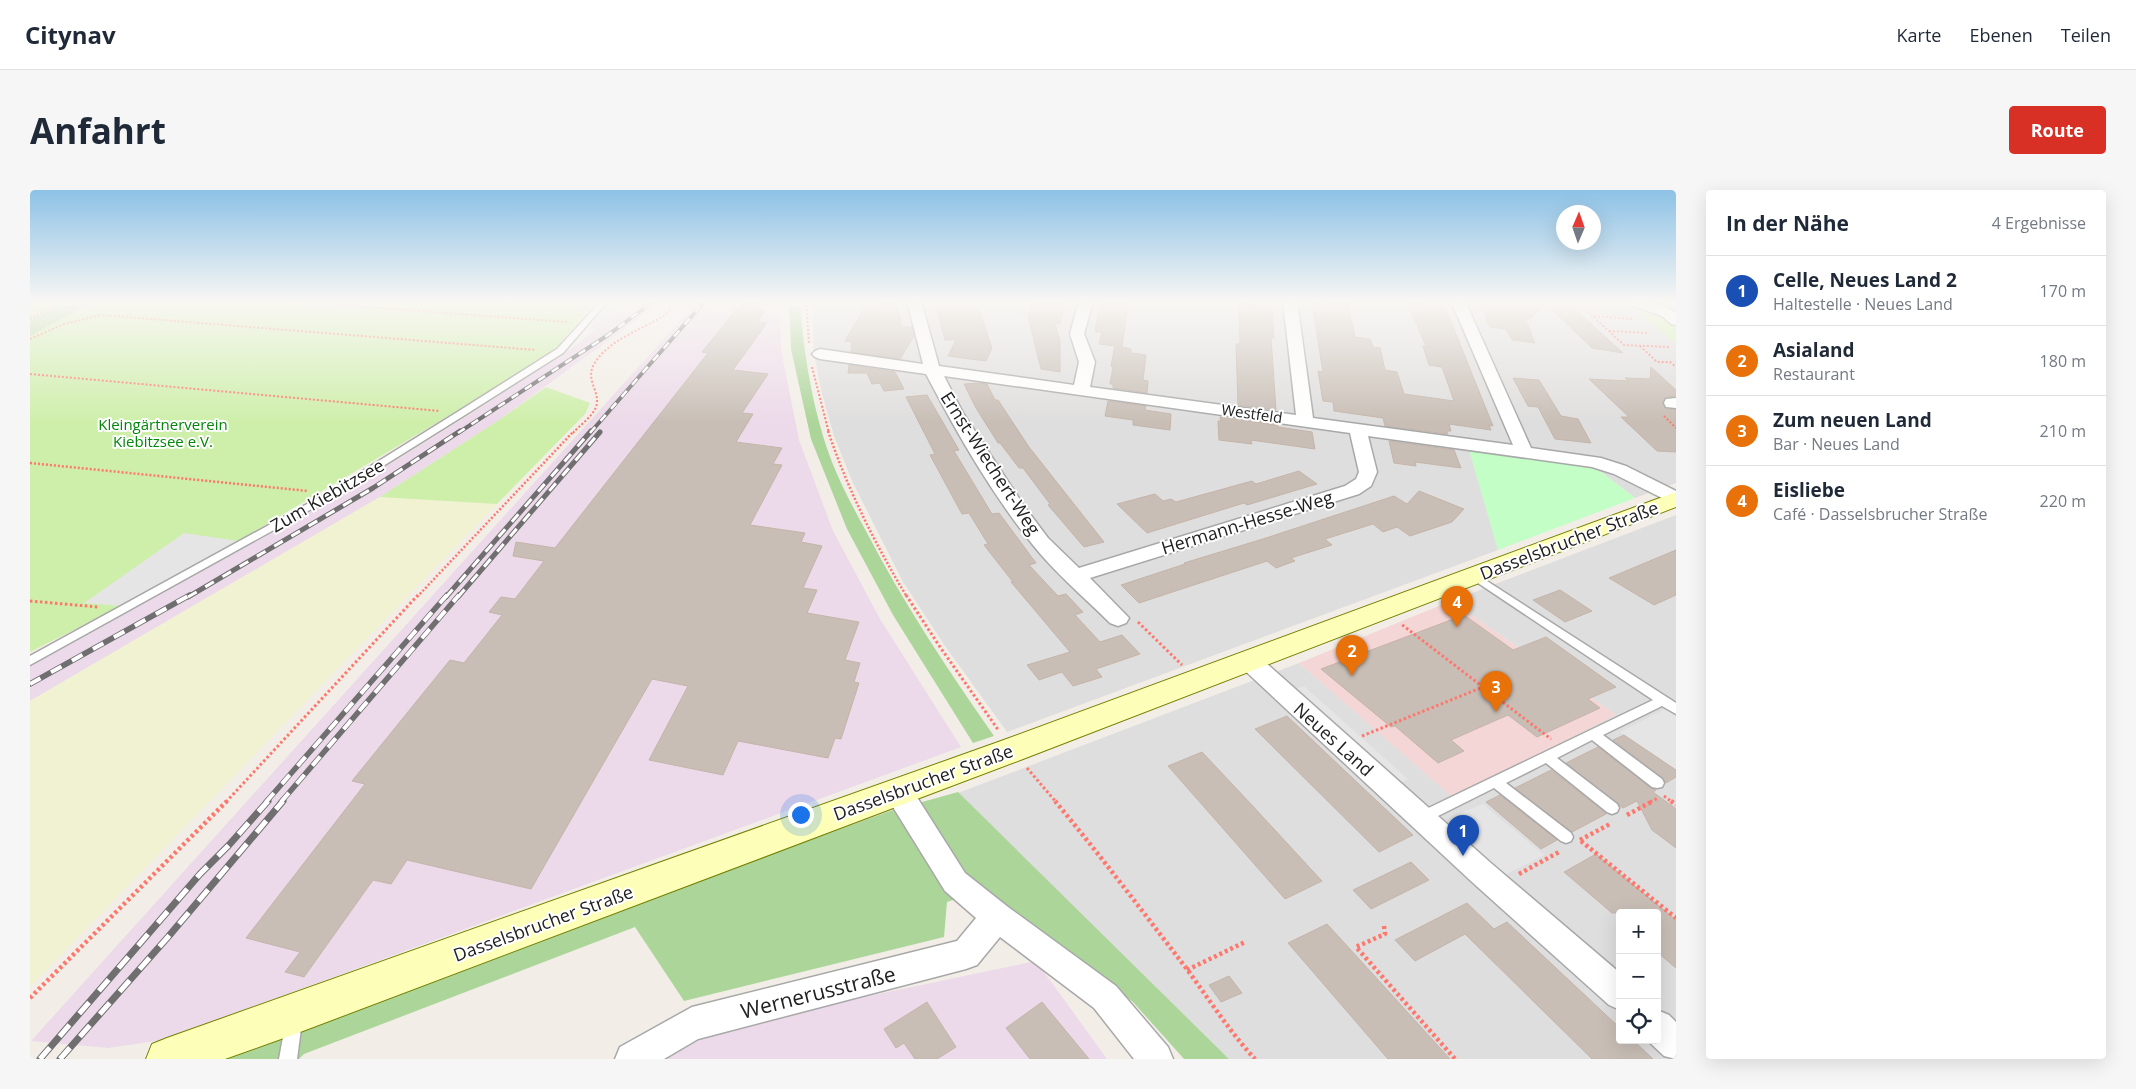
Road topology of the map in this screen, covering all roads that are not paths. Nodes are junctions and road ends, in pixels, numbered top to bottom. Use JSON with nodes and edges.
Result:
{"nodes":[{"id":1,"x":569,"y":342,"type":"edge"},
{"id":2,"x":925,"y":342,"type":"edge"},
{"id":3,"x":1080,"y":342,"type":"edge"},
{"id":4,"x":1295,"y":342,"type":"edge"},
{"id":5,"x":1476,"y":342,"type":"edge"},
{"id":6,"x":814,"y":354,"type":"road end"},
{"id":7,"x":932,"y":369,"type":"junction"},
{"id":8,"x":1081,"y":389,"type":"junction"},
{"id":9,"x":1305,"y":420,"type":"junction"},
{"id":10,"x":1357,"y":428,"type":"junction"},
{"id":11,"x":1524,"y":451,"type":"junction"},
{"id":12,"x":1676,"y":499,"type":"edge"},
{"id":13,"x":1473,"y":575,"type":"junction"},
{"id":14,"x":1075,"y":576,"type":"junction"},
{"id":15,"x":1118,"y":618,"type":"road end"},
{"id":16,"x":1248,"y":660,"type":"junction"},
{"id":17,"x":30,"y":661,"type":"edge"},
{"id":18,"x":1664,"y":700,"type":"junction"},
{"id":19,"x":1676,"y":709,"type":"edge"},
{"id":20,"x":1593,"y":734,"type":"junction"},
{"id":21,"x":1547,"y":757,"type":"junction"},
{"id":22,"x":1496,"y":782,"type":"junction"},
{"id":23,"x":1658,"y":782,"type":"dead end"},
{"id":24,"x":898,"y":791,"type":"junction"},
{"id":25,"x":1614,"y":815,"type":"road end"},
{"id":26,"x":1421,"y":818,"type":"junction"},
{"id":27,"x":1567,"y":844,"type":"road end"},
{"id":28,"x":997,"y":917,"type":"junction"},
{"id":29,"x":1616,"y":990,"type":"edge"},
{"id":30,"x":295,"y":1014,"type":"junction"},
{"id":31,"x":1661,"y":1031,"type":"edge"},
{"id":32,"x":1676,"y":1044,"type":"edge"},
{"id":33,"x":167,"y":1059,"type":"edge"},
{"id":34,"x":288,"y":1059,"type":"edge"},
{"id":35,"x":632,"y":1059,"type":"edge"},
{"id":36,"x":1156,"y":1059,"type":"edge"}],
"edges":[{"from":1,"to":17,"type":"lane","name":"Zum Kiebitzsee"},
{"from":2,"to":7,"type":"street","name":"Ernst-Wiechert-Weg"},
{"from":3,"to":8,"type":"street"},
{"from":4,"to":9,"type":"street"},
{"from":5,"to":11,"type":"street"},
{"from":6,"to":7,"type":"street","name":"Westfeld"},
{"from":7,"to":8,"type":"street","name":"Westfeld"},
{"from":7,"to":14,"type":"street","name":"Ernst-Wiechert-Weg"},
{"from":8,"to":9,"type":"street","name":"Westfeld"},
{"from":9,"to":10,"type":"street","name":"Westfeld"},
{"from":10,"to":11,"type":"street","name":"Westfeld"},
{"from":10,"to":14,"type":"street","name":"Hermann-Hesse-Weg"},
{"from":11,"to":12,"type":"street","name":"Westfeld"},
{"from":12,"to":13,"type":"street","name":"Dasselsbrucher Straße"},
{"from":13,"to":16,"type":"street","name":"Dasselsbrucher Straße"},
{"from":13,"to":18,"type":"lane"},
{"from":14,"to":15,"type":"street","name":"Ernst-Wiechert-Weg"},
{"from":16,"to":24,"type":"street","name":"Dasselsbrucher Straße"},
{"from":16,"to":26,"type":"street","name":"Neues Land"},
{"from":18,"to":19,"type":"lane"},
{"from":18,"to":20,"type":"lane"},
{"from":20,"to":21,"type":"lane"},
{"from":20,"to":23,"type":"lane"},
{"from":21,"to":22,"type":"lane"},
{"from":21,"to":25,"type":"lane"},
{"from":22,"to":26,"type":"lane"},
{"from":22,"to":27,"type":"lane"},
{"from":24,"to":28,"type":"street"},
{"from":24,"to":30,"type":"street","name":"Dasselsbrucher Straße"},
{"from":26,"to":29,"type":"street","name":"Neues Land"},
{"from":28,"to":35,"type":"street","name":"Wernerusstraße"},
{"from":28,"to":36,"type":"street"},
{"from":30,"to":33,"type":"street","name":"Dasselsbrucher Straße"},
{"from":30,"to":34,"type":"lane"},
{"from":31,"to":32,"type":"street"}]}
